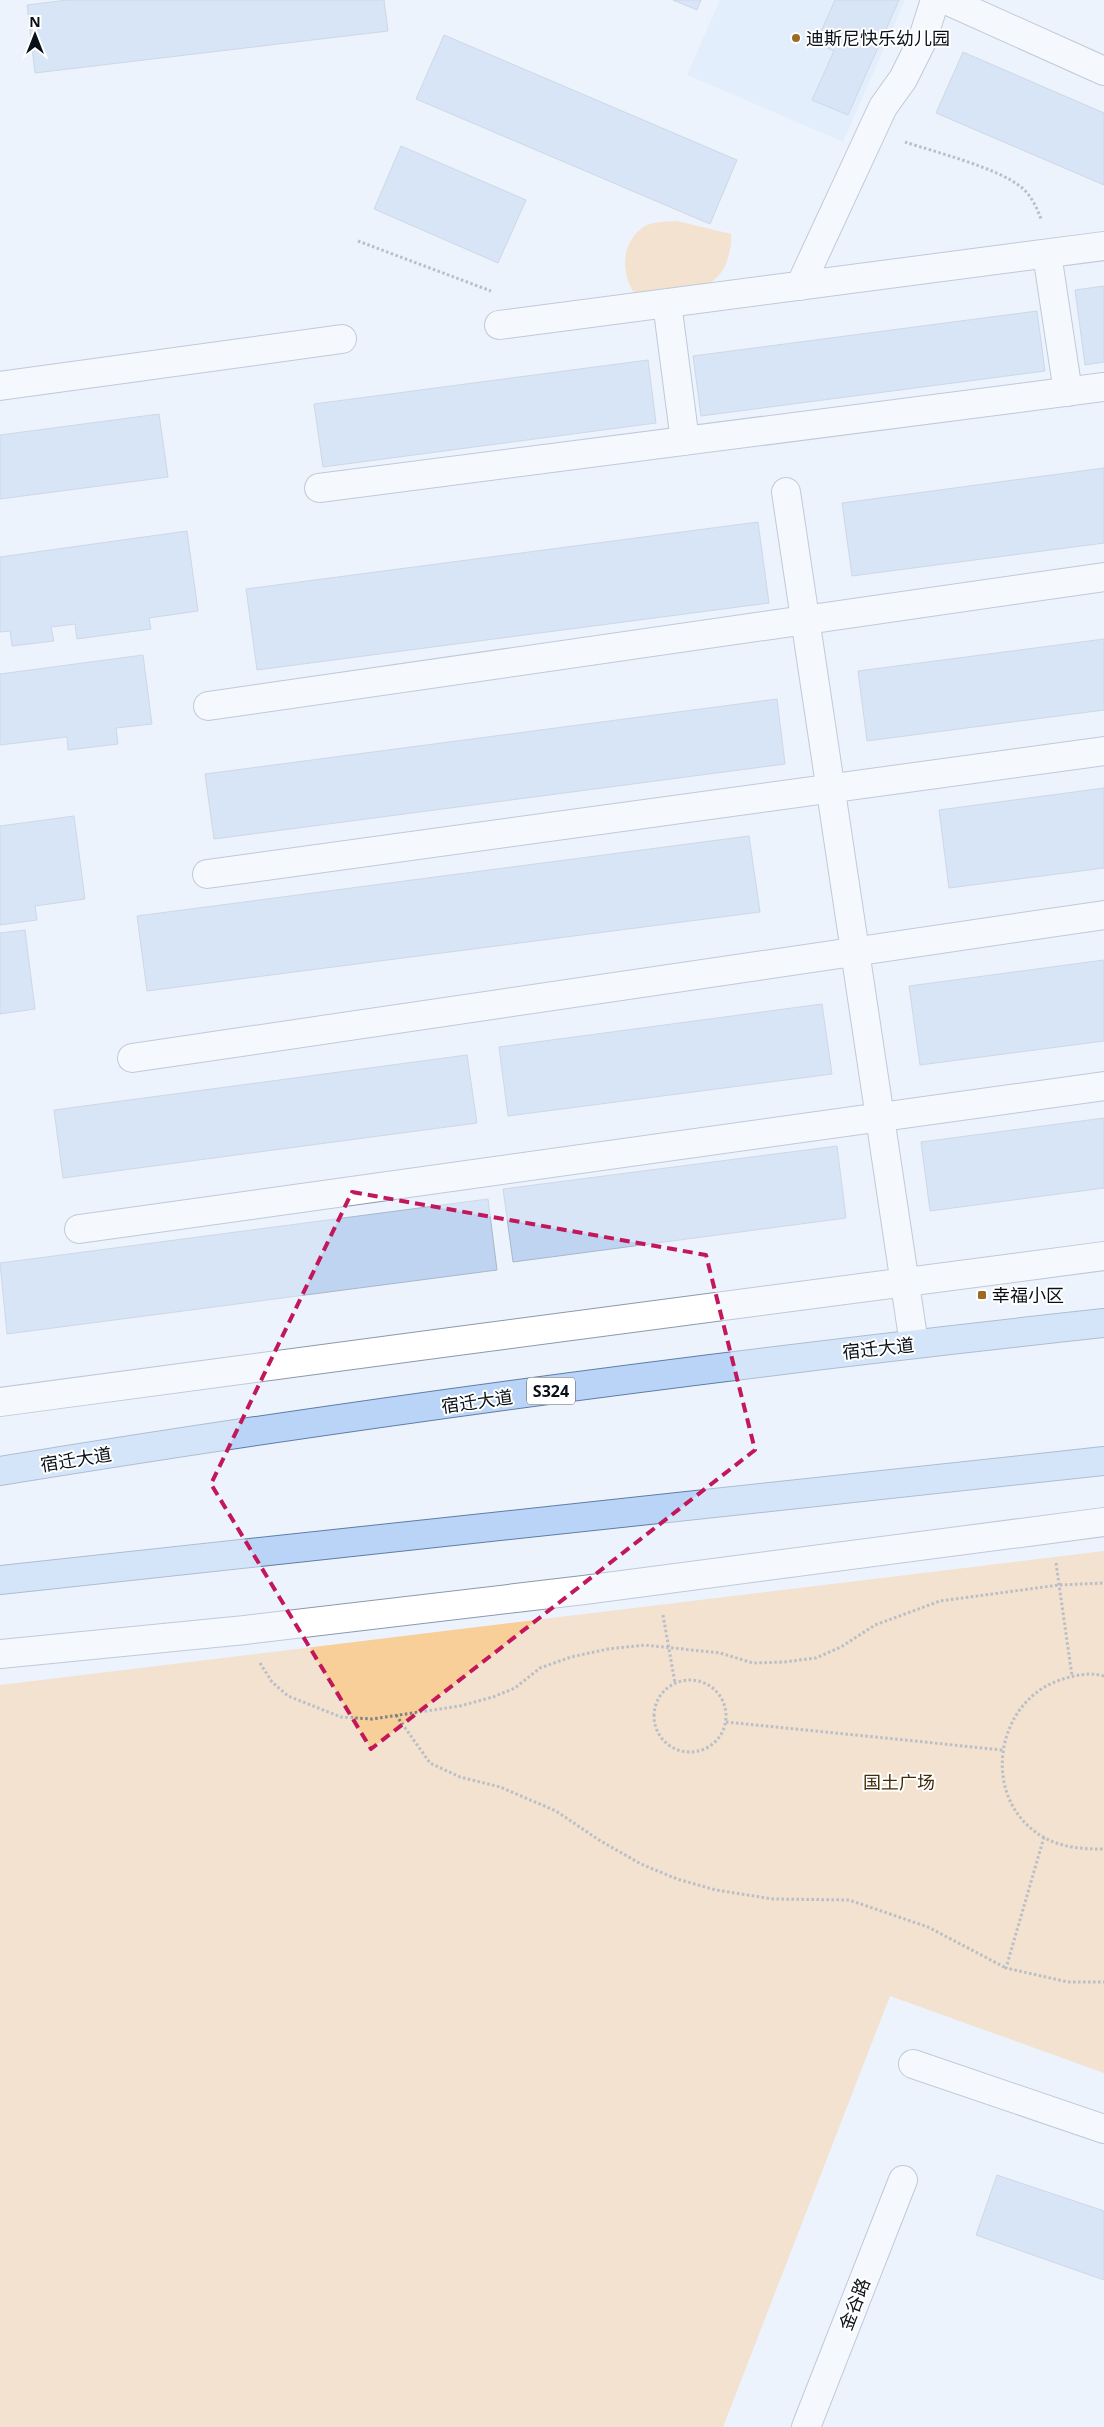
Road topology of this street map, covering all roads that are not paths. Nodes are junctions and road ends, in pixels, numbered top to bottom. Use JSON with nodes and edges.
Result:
{"nodes":[{"id":1,"x":935,"y":0,"type":"edge"},
{"id":2,"x":946,"y":0,"type":"edge"},
{"id":3,"x":1104,"y":72,"type":"edge"},
{"id":4,"x":1104,"y":246,"type":"edge"},
{"id":5,"x":1047,"y":254,"type":"junction"},
{"id":6,"x":800,"y":286,"type":"junction"},
{"id":7,"x":667,"y":303,"type":"junction"},
{"id":8,"x":499,"y":325,"type":"dead end"},
{"id":9,"x":342,"y":339,"type":"dead end"},
{"id":10,"x":0,"y":386,"type":"edge"},
{"id":11,"x":1104,"y":387,"type":"edge"},
{"id":12,"x":1068,"y":392,"type":"junction"},
{"id":13,"x":684,"y":441,"type":"junction"},
{"id":14,"x":319,"y":488,"type":"dead end"},
{"id":15,"x":786,"y":492,"type":"dead end"},
{"id":16,"x":1104,"y":577,"type":"edge"},
{"id":17,"x":805,"y":620,"type":"junction"},
{"id":18,"x":208,"y":706,"type":"dead end"},
{"id":19,"x":1104,"y":751,"type":"edge"},
{"id":20,"x":830,"y":788,"type":"junction"},
{"id":21,"x":207,"y":874,"type":"dead end"},
{"id":22,"x":1104,"y":915,"type":"edge"},
{"id":23,"x":855,"y":952,"type":"junction"},
{"id":24,"x":132,"y":1058,"type":"dead end"},
{"id":25,"x":1104,"y":1086,"type":"edge"},
{"id":26,"x":880,"y":1117,"type":"junction"},
{"id":27,"x":79,"y":1229,"type":"dead end"},
{"id":28,"x":1104,"y":1256,"type":"edge"},
{"id":29,"x":904,"y":1281,"type":"junction"},
{"id":30,"x":1104,"y":1322,"type":"edge"},
{"id":31,"x":914,"y":1344,"type":"junction"},
{"id":32,"x":0,"y":1402,"type":"edge"},
{"id":33,"x":1104,"y":1461,"type":"edge"},
{"id":34,"x":0,"y":1471,"type":"edge"},
{"id":35,"x":1104,"y":1522,"type":"edge"},
{"id":36,"x":0,"y":1580,"type":"edge"},
{"id":37,"x":0,"y":1654,"type":"edge"},
{"id":38,"x":913,"y":2064,"type":"dead end"},
{"id":39,"x":1104,"y":2129,"type":"edge"},
{"id":40,"x":903,"y":2180,"type":"dead end"},
{"id":41,"x":806,"y":2427,"type":"edge"}],
"edges":[{"from":1,"to":6,"type":"street"},
{"from":2,"to":3,"type":"street"},
{"from":4,"to":5,"type":"street"},
{"from":5,"to":6,"type":"street"},
{"from":5,"to":12,"type":"street"},
{"from":6,"to":7,"type":"street"},
{"from":7,"to":8,"type":"street"},
{"from":7,"to":13,"type":"street"},
{"from":9,"to":10,"type":"street"},
{"from":11,"to":12,"type":"street"},
{"from":12,"to":13,"type":"street"},
{"from":13,"to":14,"type":"street"},
{"from":15,"to":17,"type":"street"},
{"from":16,"to":17,"type":"street"},
{"from":17,"to":18,"type":"street"},
{"from":17,"to":20,"type":"street"},
{"from":19,"to":20,"type":"street"},
{"from":20,"to":21,"type":"street"},
{"from":20,"to":23,"type":"street"},
{"from":22,"to":23,"type":"street"},
{"from":23,"to":24,"type":"street"},
{"from":23,"to":26,"type":"street"},
{"from":25,"to":26,"type":"street"},
{"from":26,"to":27,"type":"street"},
{"from":26,"to":29,"type":"street"},
{"from":28,"to":29,"type":"street"},
{"from":29,"to":31,"type":"street"},
{"from":29,"to":32,"type":"street"},
{"from":30,"to":31,"type":"main road","name":"宿迁大道","number":"S324"},
{"from":31,"to":34,"type":"main road","name":"宿迁大道","number":"S324"},
{"from":33,"to":36,"type":"main road"},
{"from":35,"to":37,"type":"street"},
{"from":38,"to":39,"type":"street"},
{"from":40,"to":41,"type":"street","name":"金谷路"}]}
